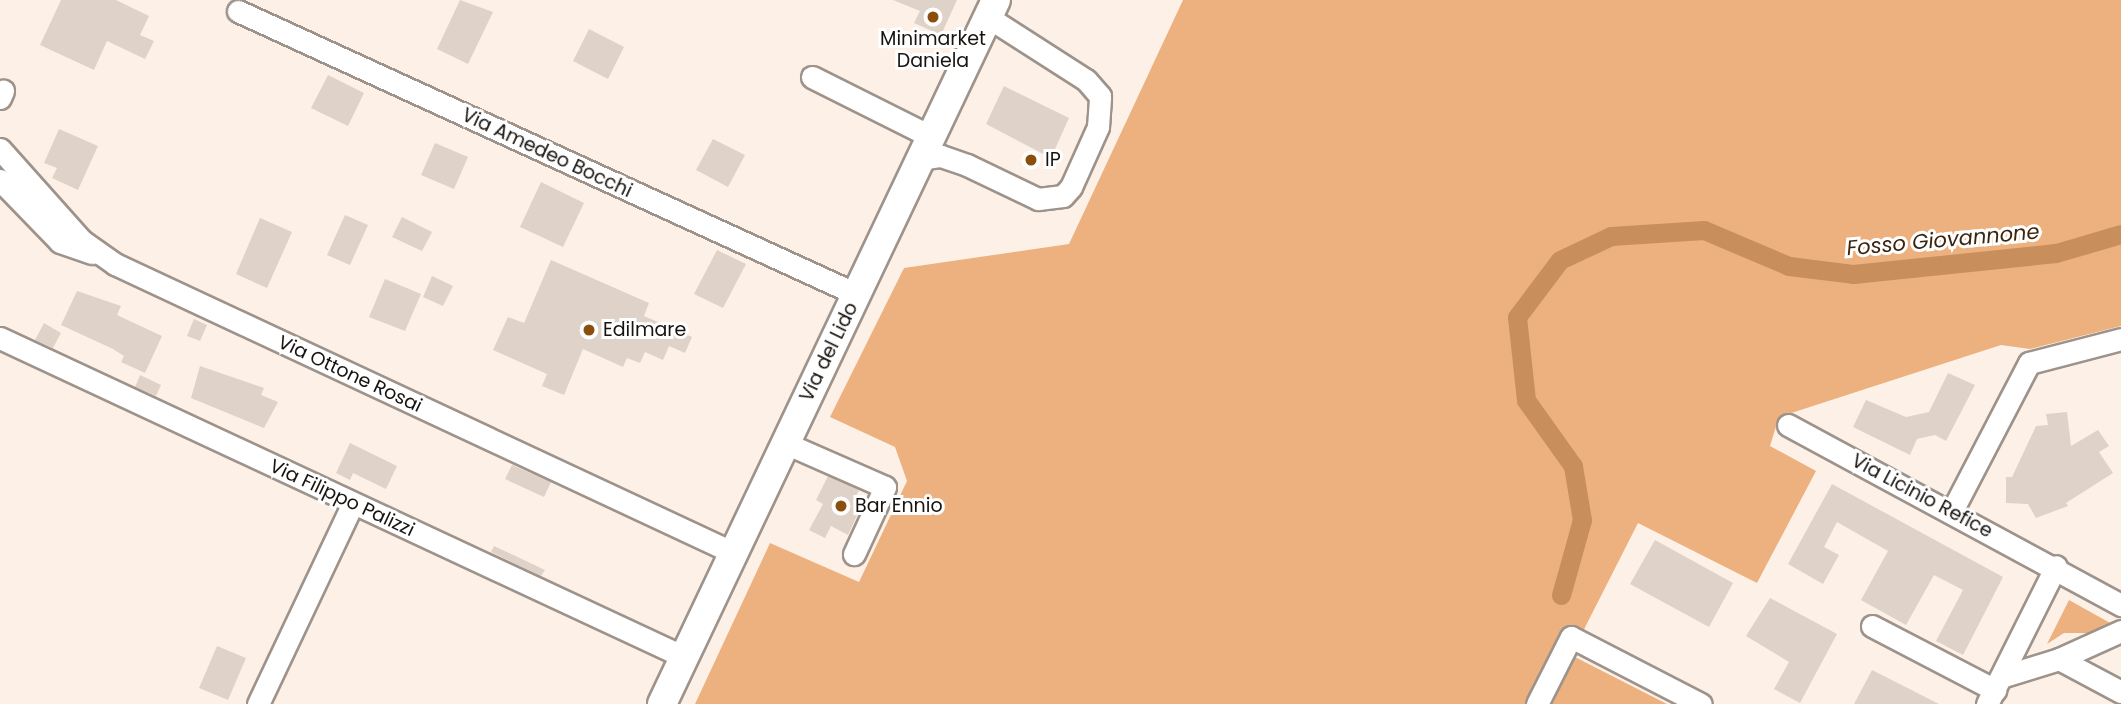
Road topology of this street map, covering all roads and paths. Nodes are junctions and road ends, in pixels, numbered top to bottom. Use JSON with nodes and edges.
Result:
{"nodes":[{"id":1,"x":992,"y":9,"type":"edge"},
{"id":2,"x":238,"y":11,"type":"dead end"},
{"id":3,"x":812,"y":77,"type":"dead end"},
{"id":4,"x":927,"y":148,"type":"junction"},
{"id":5,"x":0,"y":149,"type":"edge"},
{"id":6,"x":0,"y":180,"type":"edge"},
{"id":7,"x":98,"y":254,"type":"junction"},
{"id":8,"x":856,"y":295,"type":"junction"},
{"id":9,"x":0,"y":338,"type":"edge"},
{"id":10,"x":2121,"y":339,"type":"edge"},
{"id":11,"x":1788,"y":425,"type":"dead end"},
{"id":12,"x":785,"y":443,"type":"junction"},
{"id":13,"x":353,"y":503,"type":"junction"},
{"id":14,"x":1952,"y":511,"type":"junction"},
{"id":15,"x":734,"y":553,"type":"junction"},
{"id":16,"x":854,"y":554,"type":"dead end"},
{"id":17,"x":2056,"y":566,"type":"junction"},
{"id":18,"x":2121,"y":605,"type":"edge"},
{"id":19,"x":1872,"y":626,"type":"dead end"},
{"id":20,"x":2121,"y":631,"type":"edge"},
{"id":21,"x":684,"y":657,"type":"junction"},
{"id":22,"x":2059,"y":659,"type":"junction"},
{"id":23,"x":1994,"y":690,"type":"edge"},
{"id":24,"x":2121,"y":692,"type":"edge"},
{"id":25,"x":660,"y":703,"type":"edge"},
{"id":26,"x":258,"y":704,"type":"edge"},
{"id":27,"x":1537,"y":704,"type":"edge"},
{"id":28,"x":1701,"y":704,"type":"edge"}],
"edges":[{"from":1,"to":4,"type":"main road","name":"Via del Lido"},
{"from":1,"to":4,"type":"street"},
{"from":2,"to":8,"type":"street","name":"Via Amedeo Bocchi"},
{"from":3,"to":4,"type":"street"},
{"from":4,"to":8,"type":"main road","name":"Via del Lido"},
{"from":5,"to":7,"type":"street","name":"Via Ottone Rosai"},
{"from":6,"to":7,"type":"street"},
{"from":7,"to":15,"type":"street","name":"Via Ottone Rosai"},
{"from":8,"to":12,"type":"main road","name":"Via del Lido"},
{"from":9,"to":13,"type":"street","name":"Via Filippo Palizzi"},
{"from":10,"to":14,"type":"street"},
{"from":11,"to":14,"type":"street","name":"Via Licinio Refice"},
{"from":12,"to":15,"type":"main road","name":"Via del Lido"},
{"from":12,"to":16,"type":"street"},
{"from":13,"to":21,"type":"street","name":"Via Filippo Palizzi"},
{"from":13,"to":26,"type":"street"},
{"from":14,"to":17,"type":"street","name":"Via Licinio Refice"},
{"from":15,"to":21,"type":"main road","name":"Via del Lido"},
{"from":17,"to":18,"type":"street","name":"Via Licinio Refice"},
{"from":17,"to":23,"type":"street"},
{"from":19,"to":23,"type":"street"},
{"from":20,"to":22,"type":"street"},
{"from":21,"to":25,"type":"main road","name":"Via del Lido"},
{"from":22,"to":23,"type":"street"},
{"from":22,"to":24,"type":"street"},
{"from":27,"to":28,"type":"street"}]}
